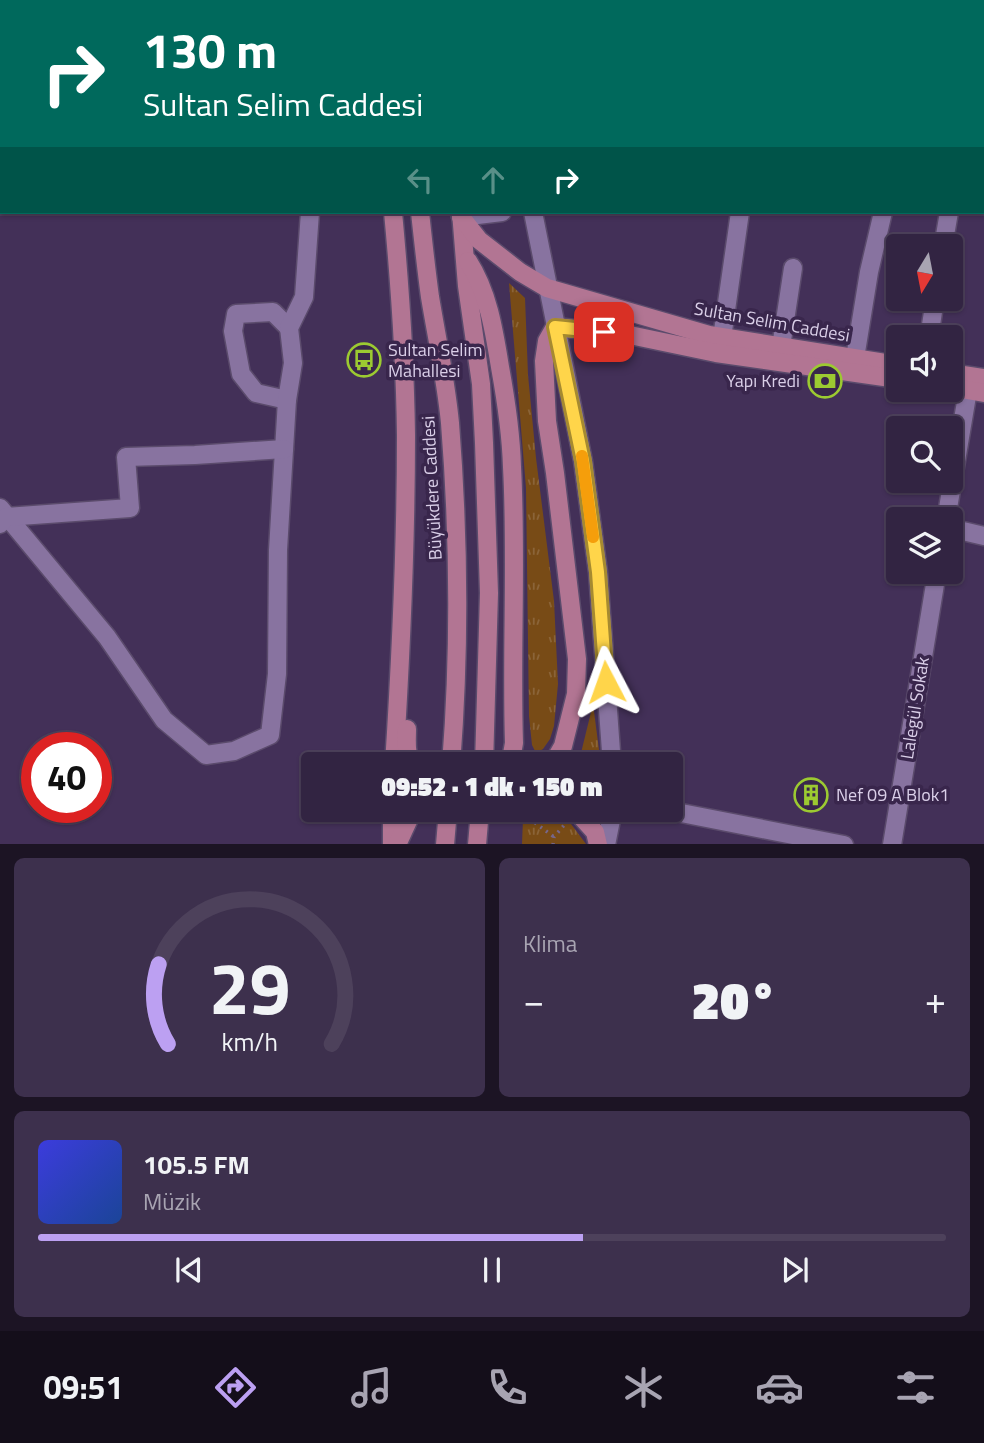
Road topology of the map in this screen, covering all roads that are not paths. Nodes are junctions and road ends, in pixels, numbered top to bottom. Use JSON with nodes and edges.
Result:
{"nodes":[{"id":1,"x":310,"y":214,"type":"edge"},
{"id":2,"x":393,"y":214,"type":"edge"},
{"id":3,"x":419,"y":214,"type":"edge"},
{"id":4,"x":461,"y":214,"type":"edge"},
{"id":5,"x":533,"y":214,"type":"edge"},
{"id":6,"x":740,"y":214,"type":"edge"},
{"id":7,"x":883,"y":214,"type":"edge"},
{"id":8,"x":948,"y":214,"type":"edge"},
{"id":9,"x":945,"y":234,"type":"edge"},
{"id":10,"x":463,"y":253,"type":"junction"},
{"id":11,"x":793,"y":268,"type":"dead end"},
{"id":12,"x":547,"y":288,"type":"junction"},
{"id":13,"x":555,"y":327,"type":"junction"},
{"id":14,"x":289,"y":328,"type":"junction"},
{"id":15,"x":722,"y":338,"type":"junction"},
{"id":16,"x":781,"y":347,"type":"junction"},
{"id":17,"x":854,"y":365,"type":"junction"},
{"id":18,"x":886,"y":365,"type":"edge"},
{"id":19,"x":886,"y":375,"type":"edge"},
{"id":20,"x":977,"y":384,"type":"edge"},
{"id":21,"x":287,"y":400,"type":"junction"},
{"id":22,"x":284,"y":449,"type":"junction"},
{"id":23,"x":949,"y":507,"type":"edge"},
{"id":24,"x":2,"y":516,"type":"edge"},
{"id":25,"x":963,"y":531,"type":"edge"},
{"id":26,"x":984,"y":536,"type":"edge"},
{"id":27,"x":935,"y":584,"type":"edge"},
{"id":28,"x":400,"y":670,"type":"junction"},
{"id":29,"x":514,"y":743,"type":"junction"},
{"id":30,"x":395,"y":752,"type":"edge"},
{"id":31,"x":408,"y":752,"type":"edge"},
{"id":32,"x":452,"y":752,"type":"edge"},
{"id":33,"x":484,"y":752,"type":"edge"},
{"id":34,"x":512,"y":752,"type":"edge"},
{"id":35,"x":518,"y":752,"type":"edge"},
{"id":36,"x":560,"y":752,"type":"edge"},
{"id":37,"x":611,"y":752,"type":"edge"},
{"id":38,"x":683,"y":813,"type":"edge"},
{"id":39,"x":394,"y":822,"type":"edge"},
{"id":40,"x":406,"y":822,"type":"edge"},
{"id":41,"x":446,"y":822,"type":"edge"},
{"id":42,"x":479,"y":822,"type":"edge"},
{"id":43,"x":581,"y":822,"type":"edge"},
{"id":44,"x":610,"y":822,"type":"edge"},
{"id":45,"x":478,"y":843,"type":"edge"},
{"id":46,"x":395,"y":844,"type":"edge"},
{"id":47,"x":395,"y":844,"type":"edge"},
{"id":48,"x":445,"y":844,"type":"edge"},
{"id":49,"x":598,"y":844,"type":"edge"},
{"id":50,"x":606,"y":844,"type":"edge"},
{"id":51,"x":841,"y":844,"type":"edge"},
{"id":52,"x":892,"y":844,"type":"edge"}],
"edges":[{"from":1,"to":14,"type":"street"},
{"from":2,"to":28,"type":"main road"},
{"from":3,"to":32,"type":"main road","name":"Büyükdere Caddesi"},
{"from":4,"to":10,"type":"main road"},
{"from":4,"to":12,"type":"main road","name":"Sultan Selim Caddesi"},
{"from":5,"to":12,"type":"street"},
{"from":6,"to":15,"type":"street"},
{"from":7,"to":17,"type":"street"},
{"from":8,"to":9,"type":"street"},
{"from":10,"to":29,"type":"main road"},
{"from":10,"to":33,"type":"main road"},
{"from":11,"to":16,"type":"street"},
{"from":12,"to":13,"type":"street"},
{"from":12,"to":15,"type":"main road","name":"Sultan Selim Caddesi"},
{"from":13,"to":17,"type":"main road","name":"Sultan Selim Caddesi"},
{"from":13,"to":36,"type":"main road"},
{"from":13,"to":37,"type":"street"},
{"from":14,"to":21,"type":"street"},
{"from":14,"to":21,"type":"street"},
{"from":15,"to":16,"type":"main road","name":"Sultan Selim Caddesi"},
{"from":16,"to":17,"type":"main road","name":"Sultan Selim Caddesi"},
{"from":17,"to":18,"type":"main road","name":"Sultan Selim Caddesi"},
{"from":17,"to":19,"type":"main road","name":"Sultan Selim Caddesi"},
{"from":20,"to":23,"type":"street"},
{"from":21,"to":22,"type":"street"},
{"from":22,"to":24,"type":"street"},
{"from":22,"to":24,"type":"street"},
{"from":25,"to":26,"type":"street"},
{"from":27,"to":52,"type":"street","name":"Lalegül Sokak"},
{"from":28,"to":30,"type":"main road"},
{"from":28,"to":31,"type":"main road"},
{"from":29,"to":34,"type":"main road"},
{"from":29,"to":35,"type":"main road"},
{"from":38,"to":51,"type":"street"},
{"from":39,"to":46,"type":"main road"},
{"from":40,"to":47,"type":"main road"},
{"from":41,"to":48,"type":"main road"},
{"from":42,"to":45,"type":"main road"},
{"from":43,"to":49,"type":"main road"},
{"from":44,"to":50,"type":"street"}]}
